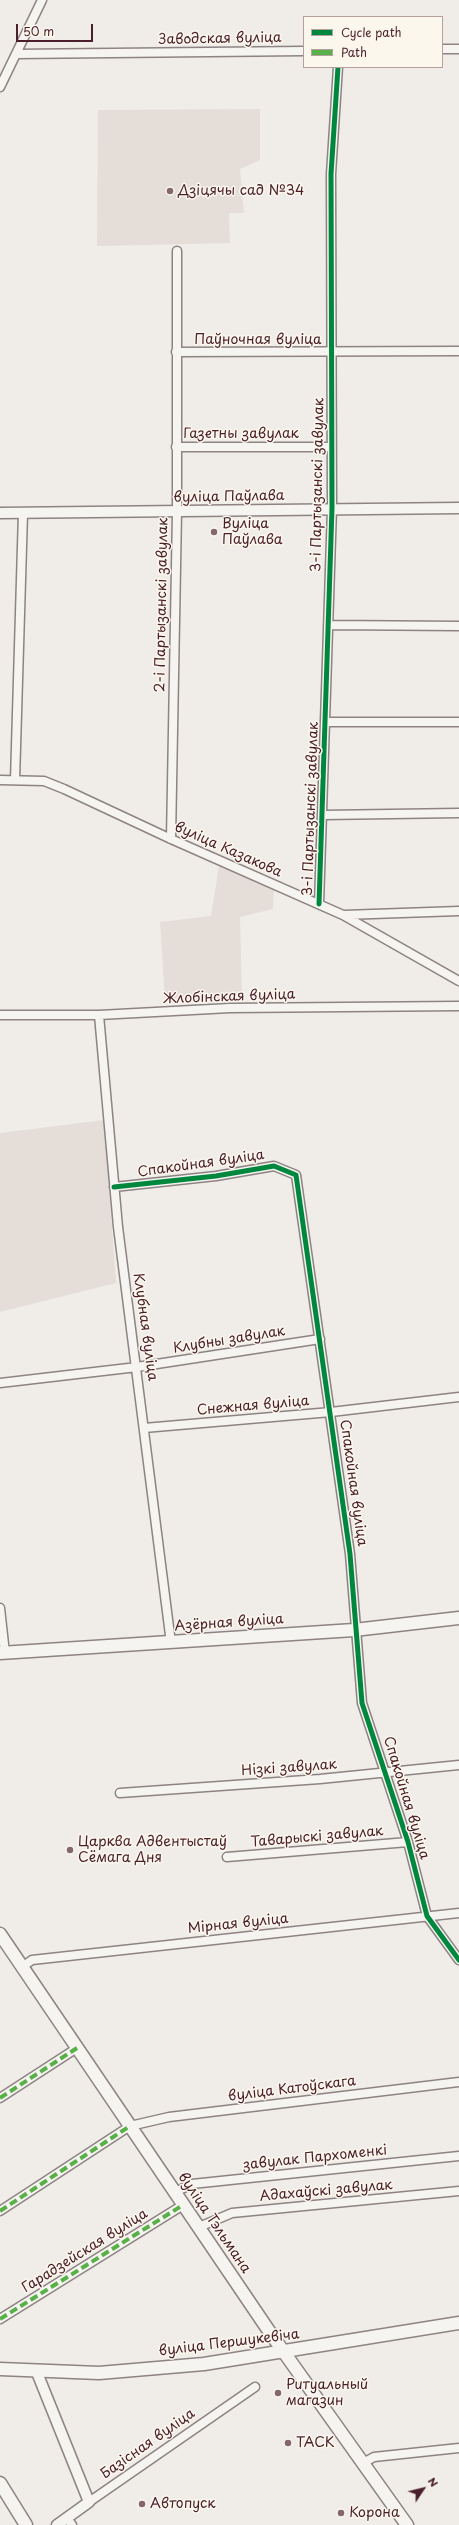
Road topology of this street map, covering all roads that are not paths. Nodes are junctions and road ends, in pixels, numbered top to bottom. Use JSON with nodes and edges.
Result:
{"nodes":[{"id":1,"x":42,"y":0,"type":"edge"},
{"id":2,"x":443,"y":49,"type":"edge"},
{"id":3,"x":459,"y":49,"type":"edge"},
{"id":4,"x":303,"y":51,"type":"edge"},
{"id":5,"x":16,"y":54,"type":"junction"},
{"id":6,"x":338,"y":68,"type":"edge"},
{"id":7,"x":0,"y":87,"type":"edge"},
{"id":8,"x":177,"y":251,"type":"dead end"},
{"id":9,"x":459,"y":351,"type":"edge"},
{"id":10,"x":176,"y":352,"type":"junction"},
{"id":11,"x":331,"y":353,"type":"junction"},
{"id":12,"x":176,"y":447,"type":"junction"},
{"id":13,"x":330,"y":447,"type":"junction"},
{"id":14,"x":332,"y":508,"type":"junction"},
{"id":15,"x":459,"y":508,"type":"edge"},
{"id":16,"x":176,"y":512,"type":"junction"},
{"id":17,"x":0,"y":513,"type":"edge"},
{"id":18,"x":22,"y":513,"type":"junction"},
{"id":19,"x":328,"y":626,"type":"junction"},
{"id":20,"x":459,"y":626,"type":"edge"},
{"id":21,"x":326,"y":722,"type":"junction"},
{"id":22,"x":459,"y":722,"type":"edge"},
{"id":23,"x":0,"y":780,"type":"edge"},
{"id":24,"x":15,"y":780,"type":"junction"},
{"id":25,"x":459,"y":813,"type":"edge"},
{"id":26,"x":322,"y":815,"type":"junction"},
{"id":27,"x":171,"y":839,"type":"junction"},
{"id":28,"x":319,"y":904,"type":"junction"},
{"id":29,"x":459,"y":911,"type":"edge"},
{"id":30,"x":343,"y":915,"type":"junction"},
{"id":31,"x":459,"y":981,"type":"edge"},
{"id":32,"x":459,"y":1006,"type":"edge"},
{"id":33,"x":0,"y":1015,"type":"edge"},
{"id":34,"x":99,"y":1015,"type":"junction"},
{"id":35,"x":114,"y":1187,"type":"junction"},
{"id":36,"x":320,"y":1339,"type":"junction"},
{"id":37,"x":137,"y":1367,"type":"junction"},
{"id":38,"x":0,"y":1383,"type":"edge"},
{"id":39,"x":459,"y":1397,"type":"edge"},
{"id":40,"x":331,"y":1412,"type":"junction"},
{"id":41,"x":144,"y":1428,"type":"junction"},
{"id":42,"x":0,"y":1608,"type":"edge"},
{"id":43,"x":459,"y":1618,"type":"edge"},
{"id":44,"x":354,"y":1630,"type":"junction"},
{"id":45,"x":170,"y":1642,"type":"junction"},
{"id":46,"x":2,"y":1653,"type":"edge"},
{"id":47,"x":459,"y":1765,"type":"edge"},
{"id":48,"x":387,"y":1773,"type":"junction"},
{"id":49,"x":120,"y":1793,"type":"dead end"},
{"id":50,"x":408,"y":1842,"type":"junction"},
{"id":51,"x":227,"y":1857,"type":"dead end"},
{"id":52,"x":459,"y":1913,"type":"edge"},
{"id":53,"x":427,"y":1916,"type":"junction"},
{"id":54,"x":0,"y":1934,"type":"edge"},
{"id":55,"x":459,"y":1960,"type":"edge"},
{"id":56,"x":22,"y":1967,"type":"junction"},
{"id":57,"x":77,"y":2048,"type":"junction"},
{"id":58,"x":459,"y":2082,"type":"edge"},
{"id":59,"x":0,"y":2098,"type":"edge"},
{"id":60,"x":130,"y":2126,"type":"junction"},
{"id":61,"x":459,"y":2156,"type":"edge"},
{"id":62,"x":459,"y":2191,"type":"edge"},
{"id":63,"x":175,"y":2192,"type":"junction"},
{"id":64,"x":183,"y":2205,"type":"junction"},
{"id":65,"x":0,"y":2211,"type":"edge"},
{"id":66,"x":199,"y":2228,"type":"junction"},
{"id":67,"x":0,"y":2319,"type":"edge"},
{"id":68,"x":459,"y":2323,"type":"edge"},
{"id":69,"x":283,"y":2352,"type":"junction"},
{"id":70,"x":0,"y":2369,"type":"edge"},
{"id":71,"x":36,"y":2370,"type":"junction"},
{"id":72,"x":255,"y":2387,"type":"dead end"},
{"id":73,"x":459,"y":2448,"type":"edge"},
{"id":74,"x":362,"y":2463,"type":"junction"},
{"id":75,"x":0,"y":2483,"type":"edge"},
{"id":76,"x":89,"y":2502,"type":"junction"},
{"id":77,"x":70,"y":2521,"type":"edge"},
{"id":78,"x":26,"y":2525,"type":"edge"},
{"id":79,"x":57,"y":2525,"type":"edge"},
{"id":80,"x":407,"y":2525,"type":"edge"}],
"edges":[{"from":1,"to":5,"type":"street"},
{"from":2,"to":3,"type":"street"},
{"from":4,"to":5,"type":"street","name":"Заводская вуліца"},
{"from":5,"to":7,"type":"street"},
{"from":6,"to":11,"type":"street","name":"3-і Партызанскі завулак"},
{"from":8,"to":10,"type":"street","name":"2-і Партызанскі завулак"},
{"from":9,"to":11,"type":"street","name":"Паўночная вуліца"},
{"from":10,"to":11,"type":"street","name":"Паўночная вуліца"},
{"from":10,"to":12,"type":"street","name":"2-і Партызанскі завулак"},
{"from":11,"to":13,"type":"street","name":"3-і Партызанскі завулак"},
{"from":12,"to":13,"type":"street","name":"Газетны завулак"},
{"from":12,"to":16,"type":"street","name":"2-і Партызанскі завулак"},
{"from":13,"to":14,"type":"street","name":"3-і Партызанскі завулак"},
{"from":14,"to":15,"type":"street","name":"вуліца Паўлава"},
{"from":14,"to":16,"type":"street","name":"вуліца Паўлава"},
{"from":14,"to":19,"type":"street","name":"3-і Партызанскі завулак"},
{"from":16,"to":18,"type":"street","name":"вуліца Паўлава"},
{"from":16,"to":27,"type":"street","name":"2-і Партызанскі завулак"},
{"from":17,"to":18,"type":"street","name":"вуліца Паўлава"},
{"from":18,"to":24,"type":"street"},
{"from":19,"to":20,"type":"street"},
{"from":19,"to":21,"type":"street","name":"3-і Партызанскі завулак"},
{"from":21,"to":22,"type":"street"},
{"from":21,"to":26,"type":"street","name":"3-і Партызанскі завулак"},
{"from":23,"to":24,"type":"street","name":"вуліца Казакова"},
{"from":24,"to":27,"type":"street","name":"вуліца Казакова"},
{"from":25,"to":26,"type":"street"},
{"from":26,"to":28,"type":"street","name":"3-і Партызанскі завулак"},
{"from":27,"to":28,"type":"street","name":"вуліца Казакова"},
{"from":28,"to":30,"type":"street","name":"вуліца Казакова"},
{"from":29,"to":30,"type":"street"},
{"from":30,"to":31,"type":"street","name":"вуліца Казакова"},
{"from":32,"to":34,"type":"street","name":"Жлобінская вуліца"},
{"from":33,"to":34,"type":"street","name":"Жлобінская вуліца"},
{"from":34,"to":35,"type":"street","name":"Клубная вуліца"},
{"from":35,"to":36,"type":"street","name":"Спакойная вуліца"},
{"from":35,"to":37,"type":"street","name":"Клубная вуліца"},
{"from":36,"to":37,"type":"street","name":"Клубны завулак"},
{"from":36,"to":40,"type":"street","name":"Спакойная вуліца"},
{"from":37,"to":38,"type":"street","name":"Клубны завулак"},
{"from":37,"to":41,"type":"street","name":"Клубная вуліца"},
{"from":39,"to":40,"type":"street","name":"Снежная вуліца"},
{"from":40,"to":41,"type":"street","name":"Снежная вуліца"},
{"from":40,"to":44,"type":"street","name":"Спакойная вуліца"},
{"from":41,"to":45,"type":"street","name":"Клубная вуліца"},
{"from":42,"to":46,"type":"street"},
{"from":43,"to":44,"type":"main road","name":"Азёрная вуліца"},
{"from":44,"to":45,"type":"main road","name":"Азёрная вуліца"},
{"from":44,"to":48,"type":"street","name":"Спакойная вуліца"},
{"from":45,"to":46,"type":"main road","name":"Азёрная вуліца"},
{"from":47,"to":48,"type":"street","name":"Нізкі завулак"},
{"from":48,"to":49,"type":"street","name":"Нізкі завулак"},
{"from":48,"to":50,"type":"street","name":"Спакойная вуліца"},
{"from":50,"to":51,"type":"street","name":"Таварыскі завулак"},
{"from":50,"to":53,"type":"street","name":"Спакойная вуліца"},
{"from":52,"to":53,"type":"street","name":"Мірная вуліца"},
{"from":53,"to":55,"type":"street","name":"Спакойная вуліца"},
{"from":53,"to":56,"type":"street","name":"Мірная вуліца"},
{"from":54,"to":56,"type":"main road","name":"вуліца Тэльмана"},
{"from":56,"to":57,"type":"main road","name":"вуліца Тэльмана"},
{"from":57,"to":59,"type":"street"},
{"from":57,"to":60,"type":"main road","name":"вуліца Тэльмана"},
{"from":58,"to":60,"type":"street","name":"вуліца Катоўскага"},
{"from":60,"to":63,"type":"main road","name":"вуліца Тэльмана"},
{"from":60,"to":65,"type":"street"},
{"from":61,"to":63,"type":"street","name":"завулак Пархоменкі"},
{"from":62,"to":66,"type":"street","name":"Адахаўскі завулак"},
{"from":63,"to":64,"type":"main road","name":"вуліца Тэльмана"},
{"from":64,"to":66,"type":"main road","name":"вуліца Тэльмана"},
{"from":64,"to":67,"type":"street","name":"Гарадзейская вуліца"},
{"from":66,"to":69,"type":"main road","name":"вуліца Тэльмана"},
{"from":68,"to":69,"type":"main road","name":"вуліца Першукевіча"},
{"from":69,"to":71,"type":"main road","name":"вуліца Першукевіча"},
{"from":69,"to":74,"type":"main road","name":"вуліца Тэльмана"},
{"from":70,"to":71,"type":"main road","name":"вуліца Першукевіча"},
{"from":71,"to":76,"type":"street"},
{"from":72,"to":76,"type":"street","name":"Базісная вуліца"},
{"from":73,"to":74,"type":"street"},
{"from":74,"to":80,"type":"main road","name":"вуліца Тэльмана"},
{"from":75,"to":78,"type":"main road"},
{"from":76,"to":77,"type":"street","name":"Базісная вуліца"},
{"from":77,"to":79,"type":"street","name":"Базісная вуліца"}]}
